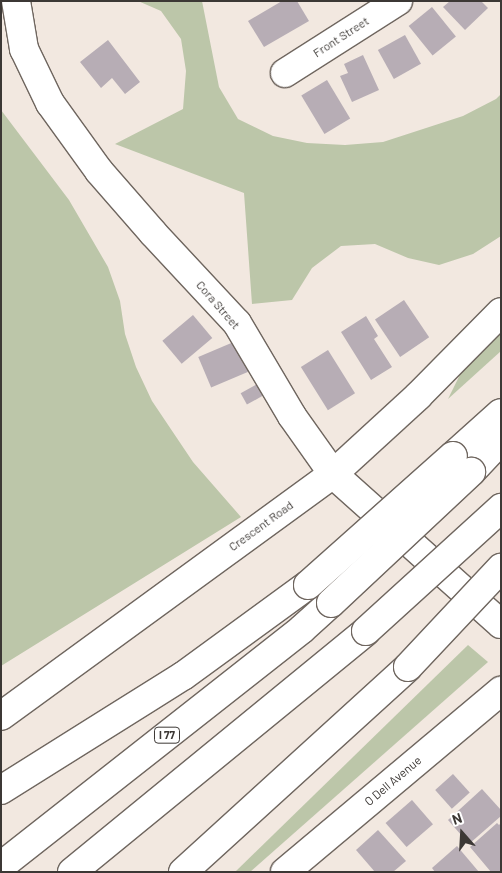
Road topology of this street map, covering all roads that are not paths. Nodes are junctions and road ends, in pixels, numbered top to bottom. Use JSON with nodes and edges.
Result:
{"nodes":[{"id":1,"x":16,"y":1,"type":"edge"},
{"id":2,"x":398,"y":1,"type":"edge"},
{"id":3,"x":285,"y":73,"type":"dead end"},
{"id":4,"x":501,"y":312,"type":"edge"},
{"id":5,"x":501,"y":413,"type":"edge"},
{"id":6,"x":501,"y":440,"type":"edge"},
{"id":7,"x":462,"y":464,"type":"junction"},
{"id":8,"x":333,"y":474,"type":"junction"},
{"id":9,"x":501,"y":508,"type":"edge"},
{"id":10,"x":501,"y":568,"type":"edge"},
{"id":11,"x":501,"y":624,"type":"edge"},
{"id":12,"x":501,"y":691,"type":"edge"},
{"id":13,"x":1,"y":716,"type":"edge"},
{"id":14,"x":1,"y":790,"type":"edge"},
{"id":15,"x":1,"y":866,"type":"edge"},
{"id":16,"x":72,"y":872,"type":"edge"},
{"id":17,"x":183,"y":872,"type":"edge"},
{"id":18,"x":286,"y":872,"type":"edge"}],
"edges":[{"from":1,"to":8,"type":"main road","name":"Cora Street"},
{"from":2,"to":3,"type":"main road","name":"Front Street"},
{"from":4,"to":8,"type":"main road","name":"Crescent Road"},
{"from":5,"to":7,"type":"main road"},
{"from":6,"to":7,"type":"main road","number":"I 77"},
{"from":7,"to":14,"type":"main road","bridge":true},
{"from":7,"to":15,"type":"main road","number":"I 77","bridge":true},
{"from":8,"to":11,"type":"main road","name":"Cora Street"},
{"from":8,"to":13,"type":"main road","name":"Crescent Road"},
{"from":9,"to":16,"type":"main road","bridge":true},
{"from":10,"to":17,"type":"main road","bridge":true},
{"from":12,"to":18,"type":"main road","name":"O Dell Avenue"}]}
